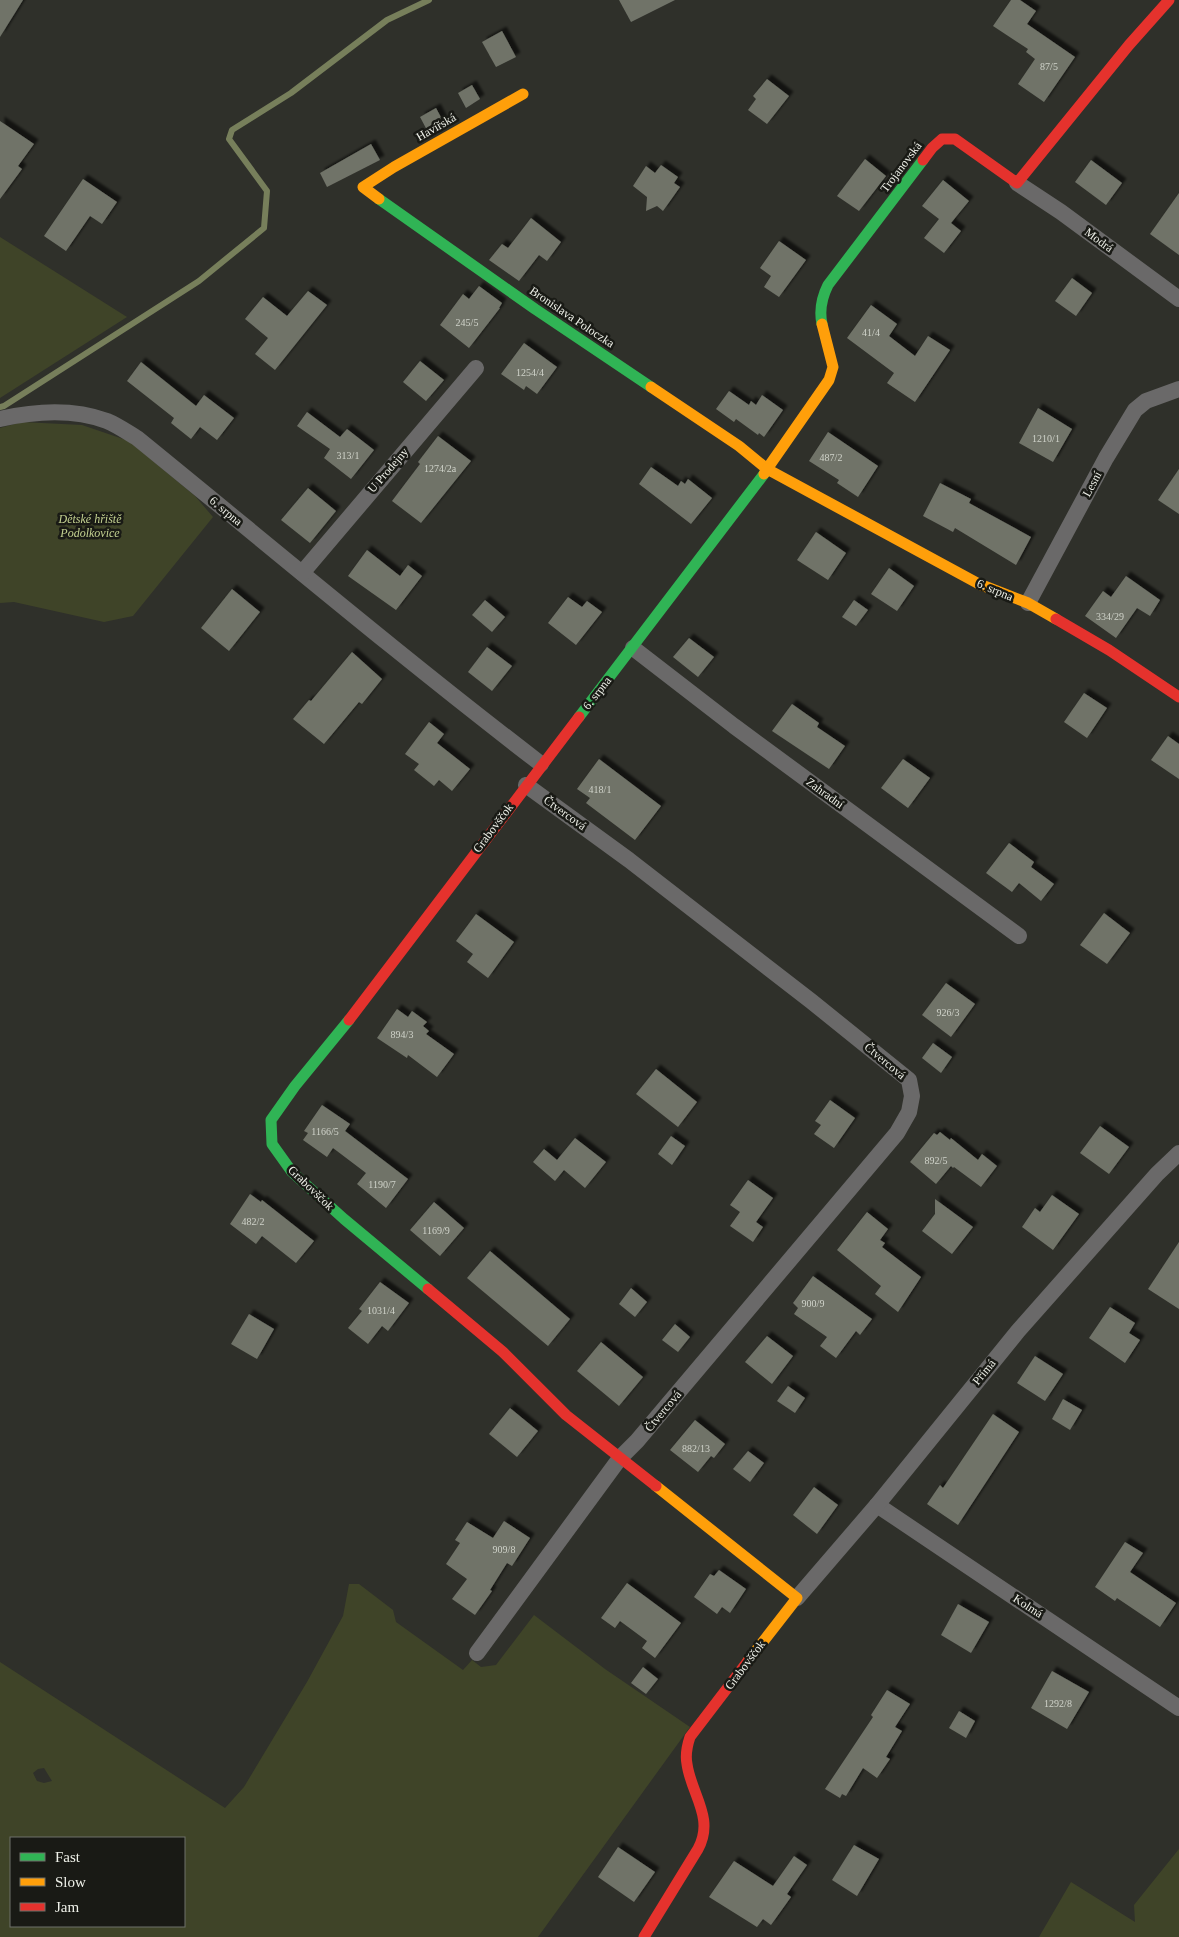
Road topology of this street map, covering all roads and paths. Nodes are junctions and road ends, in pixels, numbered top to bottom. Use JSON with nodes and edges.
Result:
{"nodes":[{"id":1,"x":1169,"y":0,"type":"edge"},
{"id":2,"x":523,"y":94,"type":"dead end"},
{"id":3,"x":1017,"y":183,"type":"junction"},
{"id":4,"x":363,"y":186,"type":"joint"},
{"id":5,"x":1179,"y":299,"type":"edge"},
{"id":6,"x":476,"y":368,"type":"dead end"},
{"id":7,"x":1179,"y":389,"type":"edge"},
{"id":8,"x":0,"y":419,"type":"edge"},
{"id":9,"x":767,"y":469,"type":"junction"},
{"id":10,"x":302,"y":573,"type":"junction"},
{"id":11,"x":1028,"y":603,"type":"junction"},
{"id":12,"x":633,"y":648,"type":"junction"},
{"id":13,"x":1179,"y":697,"type":"edge"},
{"id":14,"x":541,"y":764,"type":"junction"},
{"id":15,"x":526,"y":785,"type":"junction"},
{"id":16,"x":1019,"y":936,"type":"dead end"},
{"id":17,"x":1179,"y":1153,"type":"edge"},
{"id":18,"x":620,"y":1458,"type":"junction"},
{"id":19,"x":876,"y":1505,"type":"junction"},
{"id":20,"x":797,"y":1598,"type":"junction"},
{"id":21,"x":477,"y":1653,"type":"dead end"},
{"id":22,"x":1179,"y":1708,"type":"edge"},
{"id":23,"x":644,"y":1937,"type":"edge"}],
"edges":[{"from":1,"to":3,"type":"street"},
{"from":2,"to":4,"type":"street","name":"Havířská"},
{"from":3,"to":5,"type":"street","name":"Modrá"},
{"from":3,"to":9,"type":"street","name":"Trojanovská"},
{"from":4,"to":9,"type":"street","name":"Bronislava Poloczka"},
{"from":6,"to":10,"type":"street","name":"U Prodejny"},
{"from":7,"to":11,"type":"street","name":"Lesní"},
{"from":8,"to":10,"type":"street","name":"6. srpna"},
{"from":9,"to":11,"type":"street","name":"6. srpna"},
{"from":9,"to":12,"type":"street","name":"6. srpna"},
{"from":10,"to":14,"type":"street","name":"6. srpna"},
{"from":11,"to":13,"type":"street","name":"6. srpna"},
{"from":12,"to":14,"type":"street","name":"6. srpna"},
{"from":12,"to":16,"type":"street","name":"Zahradní"},
{"from":14,"to":15,"type":"street","name":"Grabovščok"},
{"from":15,"to":18,"type":"street","name":"Grabovščok"},
{"from":15,"to":18,"type":"street","name":"Čtvercová"},
{"from":17,"to":19,"type":"street","name":"Přímá"},
{"from":18,"to":20,"type":"street","name":"Grabovščok"},
{"from":18,"to":21,"type":"street"},
{"from":19,"to":20,"type":"street","name":"Přímá"},
{"from":19,"to":22,"type":"street","name":"Kolmá"},
{"from":20,"to":23,"type":"street","name":"Grabovščok"}]}
